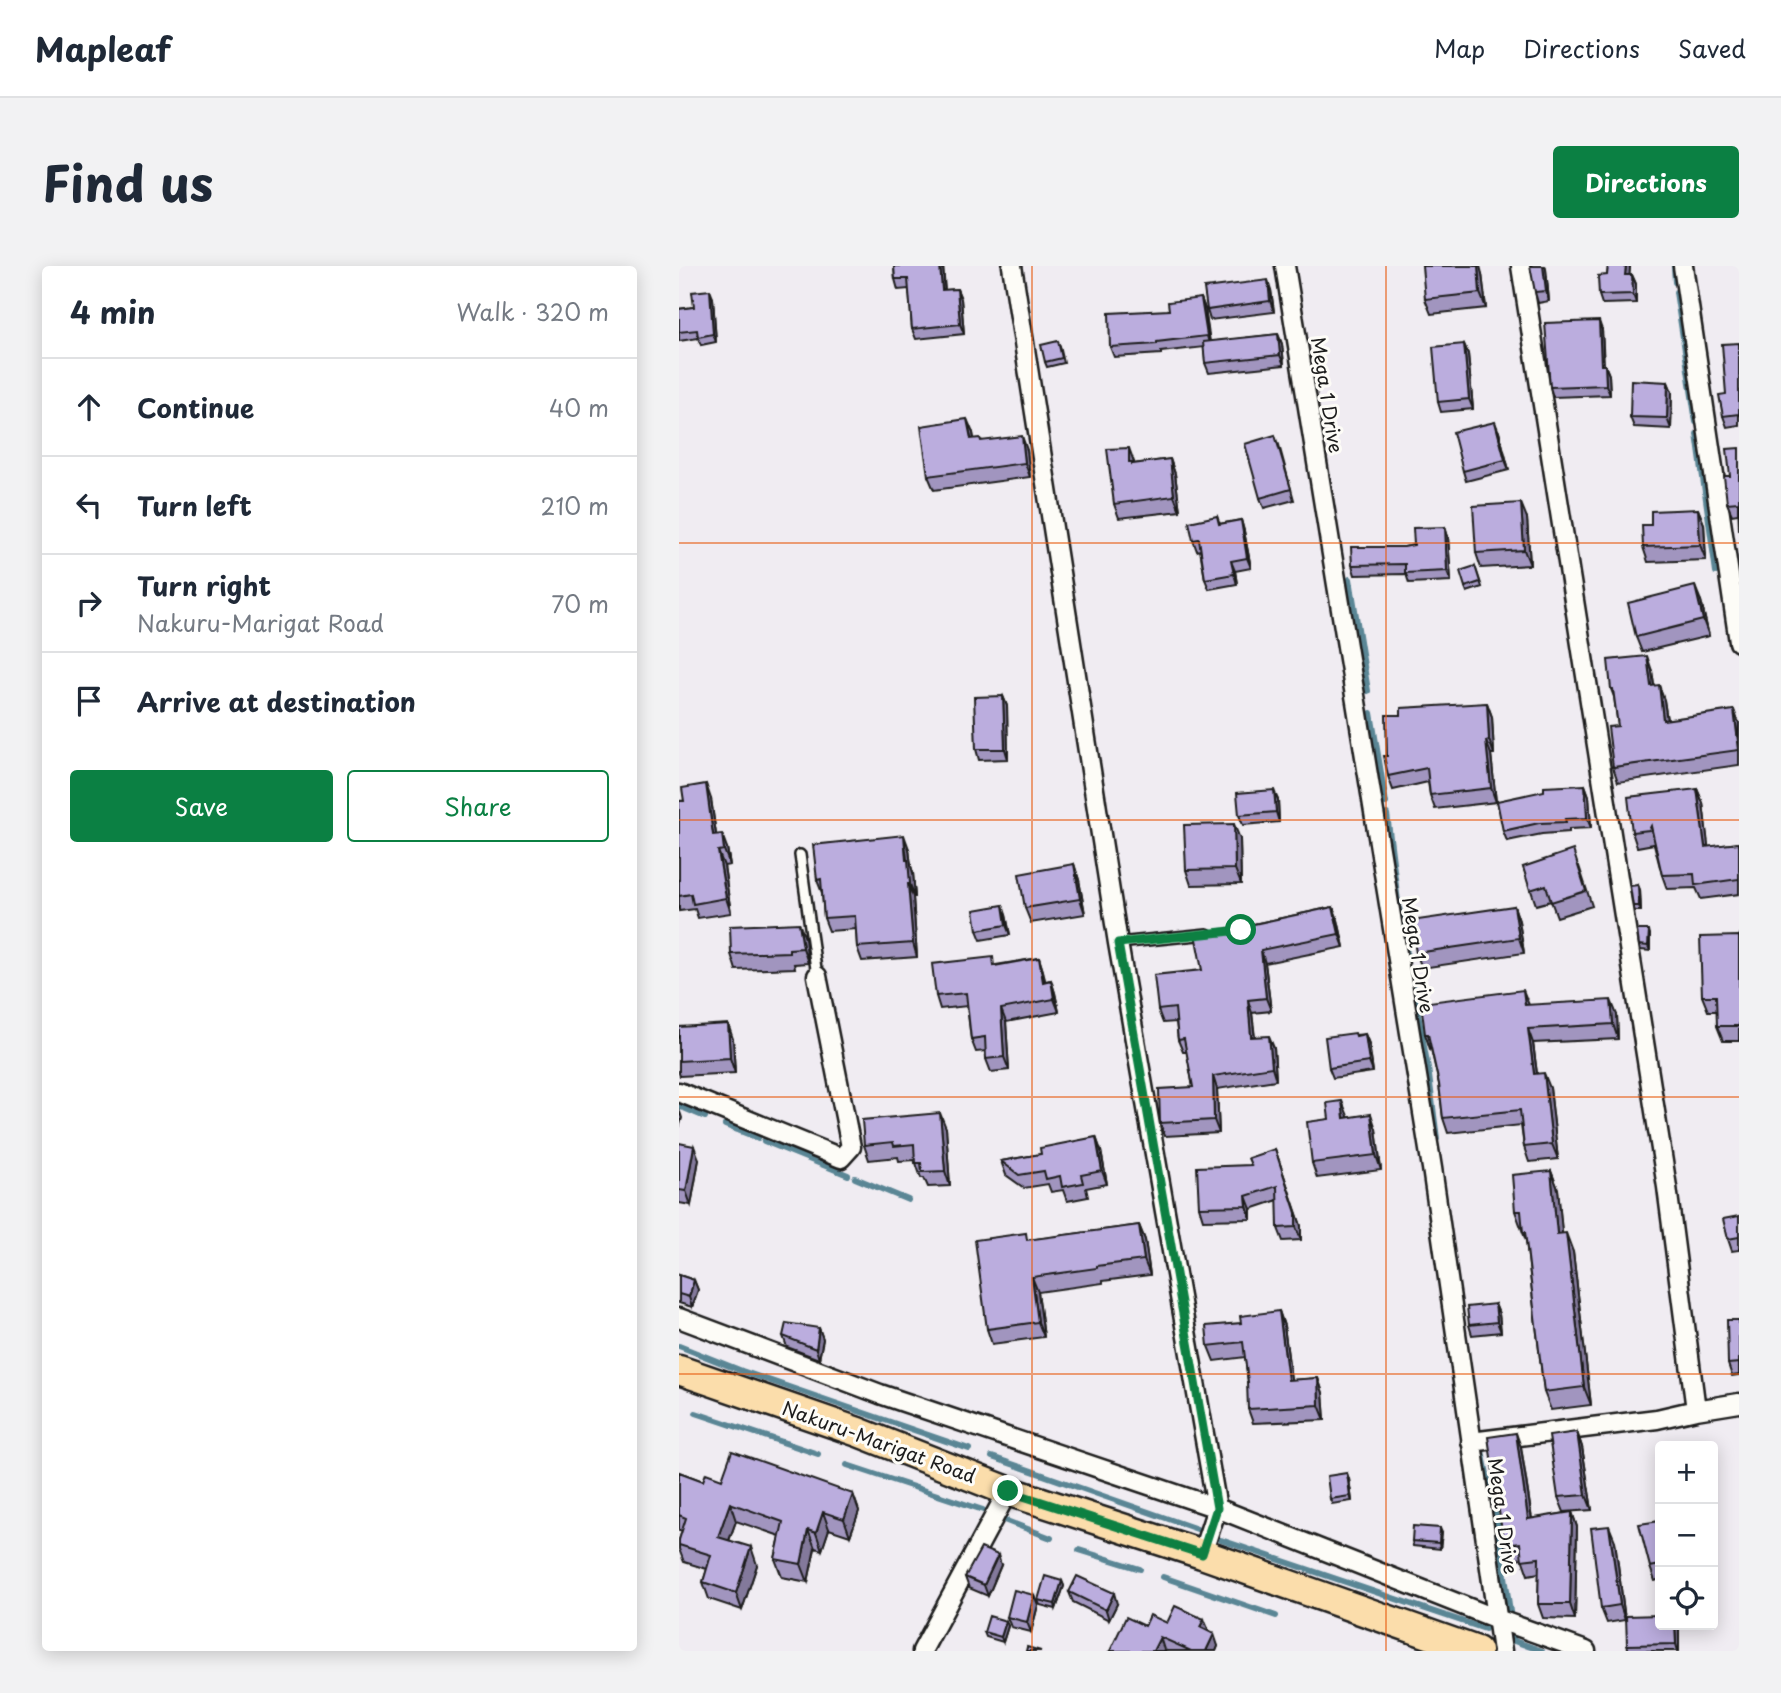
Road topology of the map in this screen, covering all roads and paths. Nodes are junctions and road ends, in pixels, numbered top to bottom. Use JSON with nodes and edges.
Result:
{"nodes":[{"id":1,"x":1012,"y":266,"type":"edge"},
{"id":2,"x":1285,"y":266,"type":"edge"},
{"id":3,"x":1521,"y":266,"type":"edge"},
{"id":4,"x":1683,"y":266,"type":"edge"},
{"id":5,"x":1739,"y":642,"type":"edge"},
{"id":6,"x":800,"y":855,"type":"dead end"},
{"id":7,"x":1213,"y":933,"type":"edge"},
{"id":8,"x":1118,"y":943,"type":"junction"},
{"id":9,"x":817,"y":976,"type":"joint"},
{"id":10,"x":679,"y":1092,"type":"edge"},
{"id":11,"x":679,"y":1318,"type":"edge"},
{"id":12,"x":679,"y":1370,"type":"edge"},
{"id":13,"x":1739,"y":1403,"type":"edge"},
{"id":14,"x":1696,"y":1410,"type":"junction"},
{"id":15,"x":1471,"y":1441,"type":"junction"},
{"id":16,"x":1008,"y":1491,"type":"junction"},
{"id":17,"x":1217,"y":1508,"type":"junction"},
{"id":18,"x":1202,"y":1554,"type":"junction"},
{"id":19,"x":1497,"y":1619,"type":"junction"},
{"id":20,"x":922,"y":1651,"type":"edge"},
{"id":21,"x":1477,"y":1651,"type":"edge"},
{"id":22,"x":1502,"y":1651,"type":"edge"},
{"id":23,"x":1585,"y":1651,"type":"edge"}],
"edges":[{"from":1,"to":8,"type":"street"},
{"from":2,"to":15,"type":"street","name":"Mega 1 Drive"},
{"from":3,"to":14,"type":"street"},
{"from":4,"to":5,"type":"street"},
{"from":6,"to":9,"type":"lane"},
{"from":7,"to":8,"type":"lane"},
{"from":8,"to":17,"type":"street"},
{"from":9,"to":10,"type":"street"},
{"from":11,"to":17,"type":"street"},
{"from":12,"to":16,"type":"main road","name":"Nakuru-Marigat Road"},
{"from":13,"to":14,"type":"street"},
{"from":14,"to":15,"type":"street"},
{"from":15,"to":19,"type":"street","name":"Mega 1 Drive"},
{"from":16,"to":18,"type":"main road","name":"Nakuru-Marigat Road"},
{"from":16,"to":20,"type":"street"},
{"from":17,"to":18,"type":"street"},
{"from":17,"to":19,"type":"street"},
{"from":18,"to":21,"type":"main road","name":"Nakuru-Marigat Road"},
{"from":19,"to":22,"type":"street","name":"Mega 1 Drive"},
{"from":19,"to":23,"type":"street"}]}
